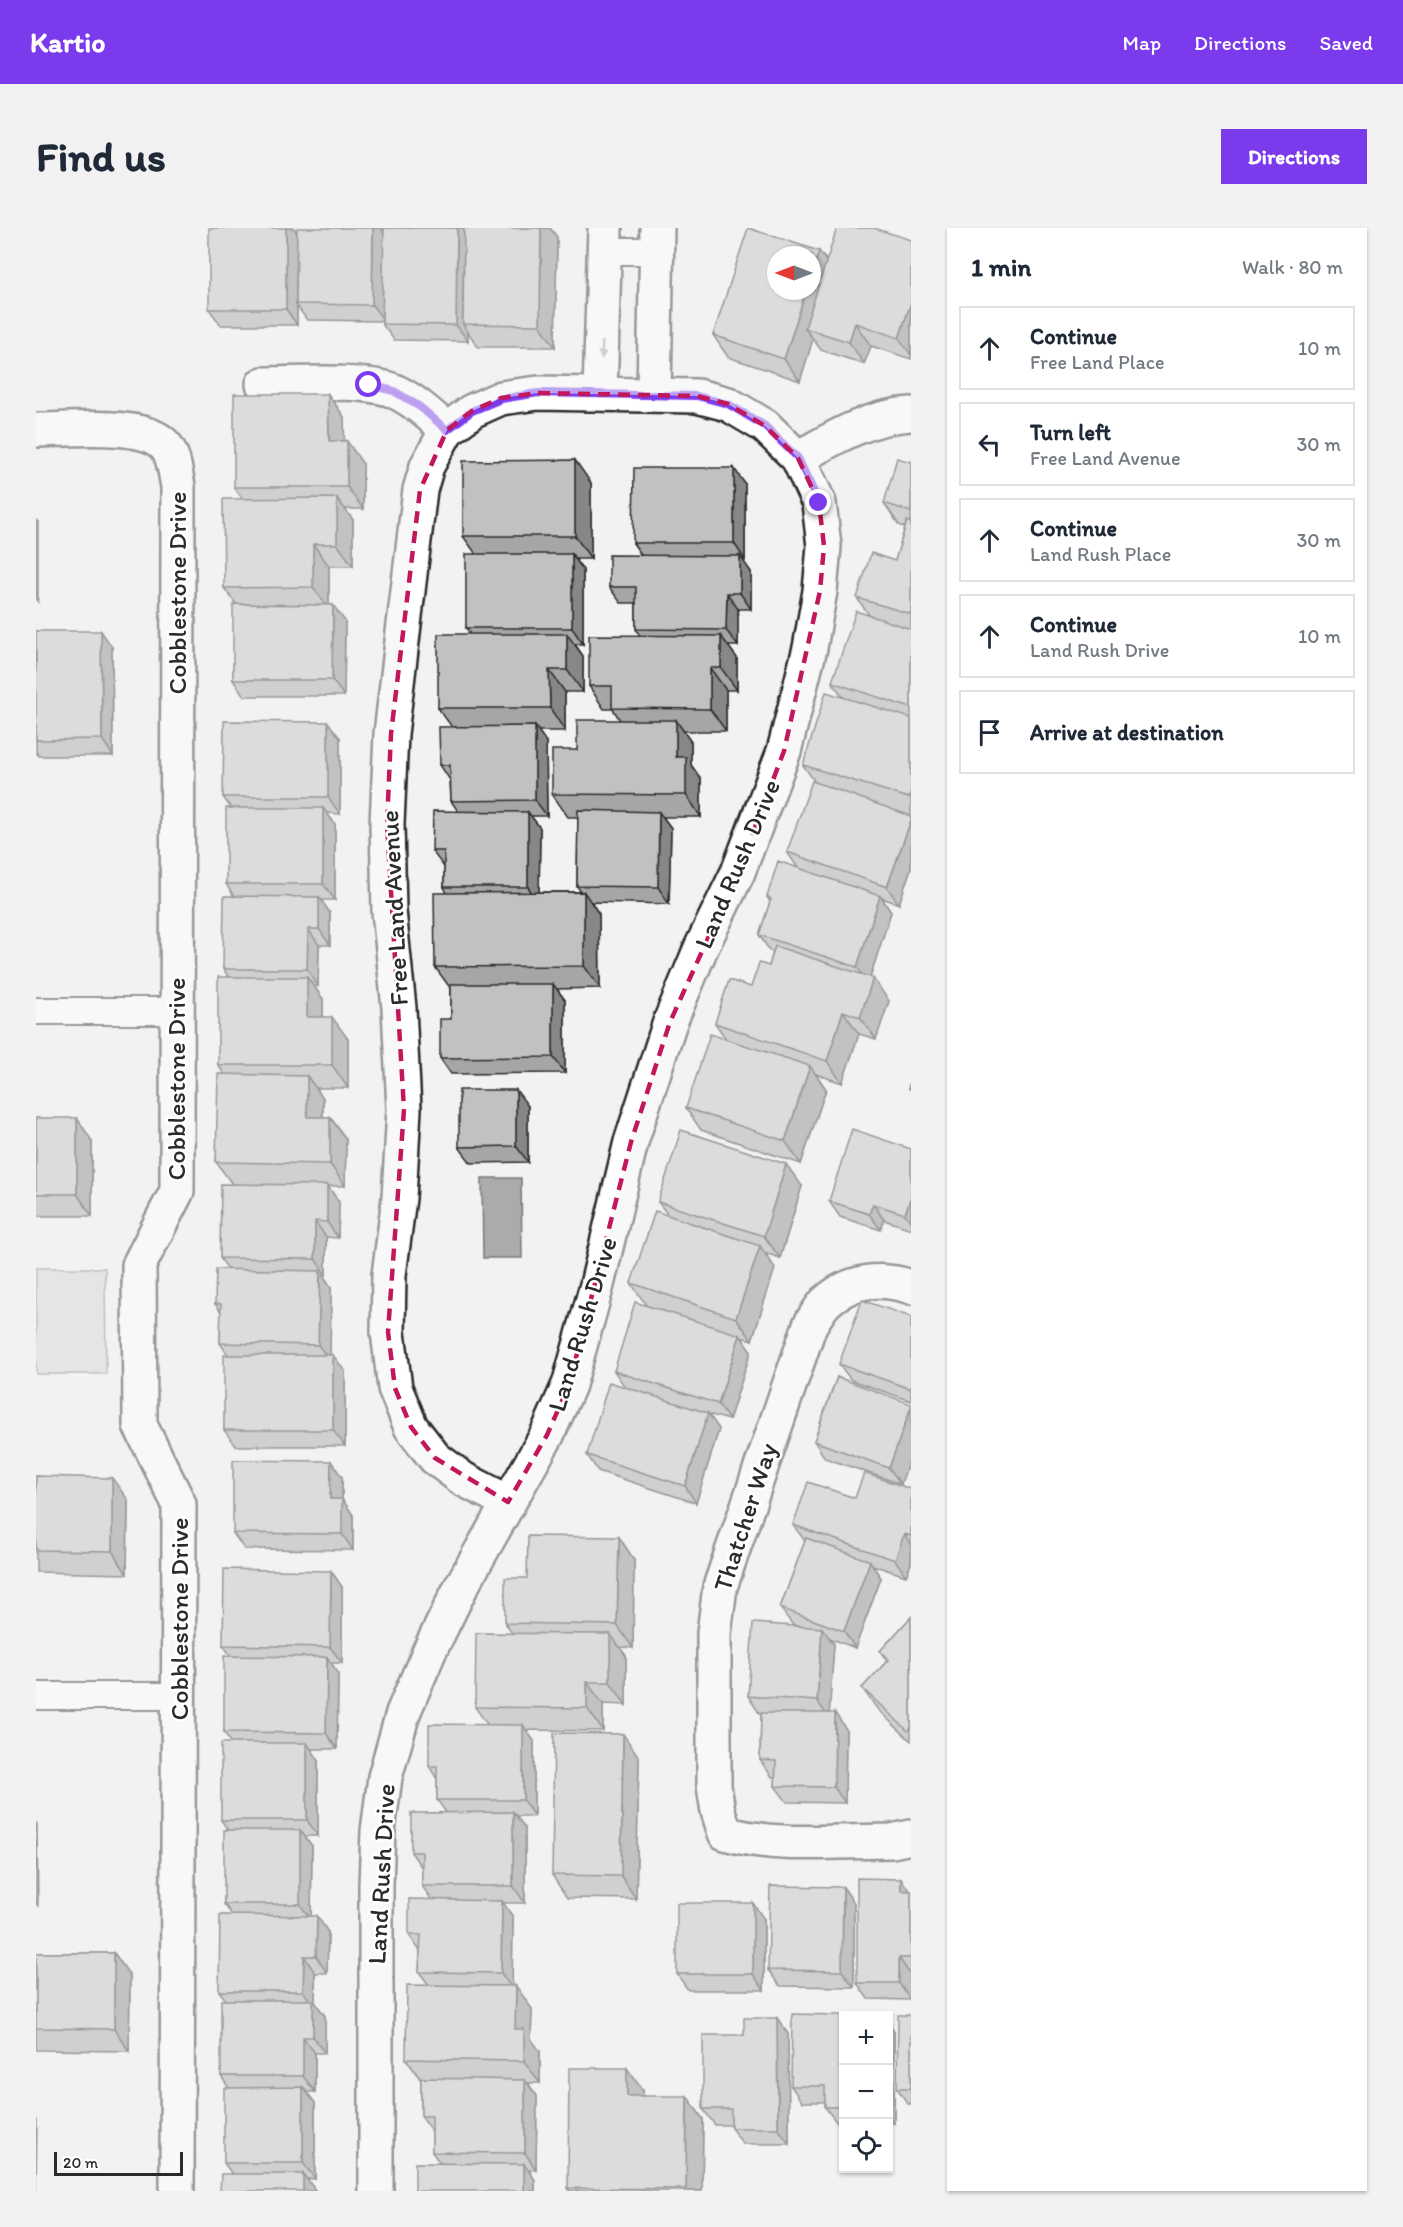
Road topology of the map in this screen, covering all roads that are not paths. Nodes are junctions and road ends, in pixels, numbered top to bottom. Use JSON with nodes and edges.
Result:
{"nodes":[{"id":1,"x":605,"y":239,"type":"edge"},
{"id":2,"x":657,"y":239,"type":"edge"},
{"id":3,"x":263,"y":384,"type":"dead end"},
{"id":4,"x":600,"y":394,"type":"junction"},
{"id":5,"x":654,"y":394,"type":"junction"},
{"id":6,"x":911,"y":414,"type":"edge"},
{"id":7,"x":36,"y":430,"type":"edge"},
{"id":8,"x":447,"y":430,"type":"junction"},
{"id":9,"x":798,"y":458,"type":"junction"},
{"id":10,"x":36,"y":1011,"type":"edge"},
{"id":11,"x":176,"y":1011,"type":"junction"},
{"id":12,"x":911,"y":1287,"type":"edge"},
{"id":13,"x":508,"y":1502,"type":"junction"},
{"id":14,"x":36,"y":1696,"type":"edge"},
{"id":15,"x":179,"y":1696,"type":"junction"},
{"id":16,"x":911,"y":1838,"type":"edge"},
{"id":17,"x":177,"y":2191,"type":"edge"},
{"id":18,"x":376,"y":2191,"type":"edge"}],
"edges":[{"from":1,"to":2,"type":"lane"},
{"from":1,"to":4,"type":"street","one_way":true},
{"from":2,"to":5,"type":"street"},
{"from":3,"to":8,"type":"street"},
{"from":4,"to":5,"type":"street","name":"Free Land Avenue"},
{"from":4,"to":8,"type":"street","name":"Free Land Avenue"},
{"from":5,"to":9,"type":"street","name":"Free Land Avenue"},
{"from":6,"to":9,"type":"street"},
{"from":7,"to":11,"type":"street","name":"Cobblestone Drive"},
{"from":8,"to":13,"type":"street","name":"Free Land Avenue"},
{"from":9,"to":13,"type":"street","name":"Land Rush Drive"},
{"from":10,"to":11,"type":"lane"},
{"from":11,"to":15,"type":"street","name":"Cobblestone Drive"},
{"from":12,"to":16,"type":"street","name":"Thatcher Way"},
{"from":13,"to":18,"type":"street","name":"Land Rush Drive"},
{"from":14,"to":15,"type":"lane"},
{"from":15,"to":17,"type":"street","name":"Cobblestone Drive"}]}
